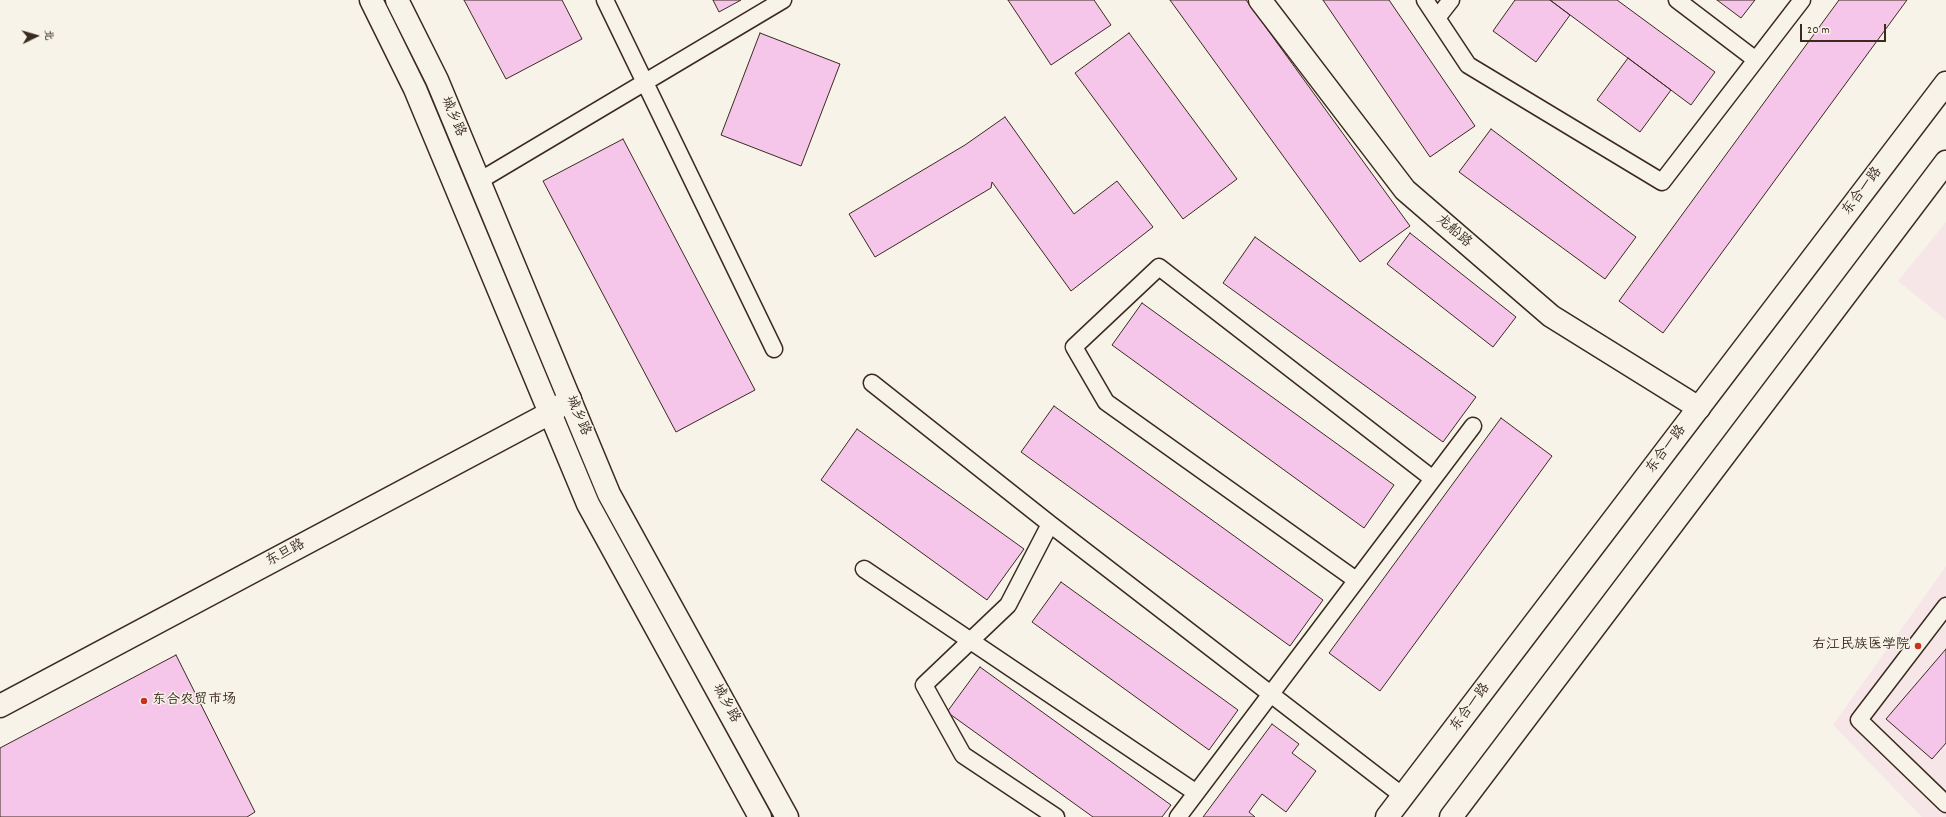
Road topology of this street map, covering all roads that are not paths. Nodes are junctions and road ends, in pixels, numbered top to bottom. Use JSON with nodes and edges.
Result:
{"nodes":[{"id":1,"x":371,"y":0,"type":"edge"},
{"id":2,"x":397,"y":0,"type":"edge"},
{"id":3,"x":605,"y":0,"type":"edge"},
{"id":4,"x":783,"y":0,"type":"edge"},
{"id":5,"x":1260,"y":0,"type":"edge"},
{"id":6,"x":1425,"y":0,"type":"edge"},
{"id":7,"x":1451,"y":0,"type":"edge"},
{"id":8,"x":1676,"y":0,"type":"edge"},
{"id":9,"x":1802,"y":0,"type":"edge"},
{"id":10,"x":1437,"y":18,"type":"junction"},
{"id":11,"x":1756,"y":60,"type":"junction"},
{"id":12,"x":645,"y":82,"type":"junction"},
{"id":13,"x":1946,"y":83,"type":"edge"},
{"id":14,"x":1944,"y":169,"type":"edge"},
{"id":15,"x":479,"y":181,"type":"junction"},
{"id":16,"x":774,"y":349,"type":"dead end"},
{"id":17,"x":872,"y":383,"type":"dead end"},
{"id":18,"x":570,"y":400,"type":"junction"},
{"id":19,"x":1699,"y":408,"type":"junction"},
{"id":20,"x":550,"y":413,"type":"junction"},
{"id":21,"x":1473,"y":426,"type":"dead end"},
{"id":22,"x":1433,"y":479,"type":"junction"},
{"id":23,"x":1050,"y":524,"type":"junction"},
{"id":24,"x":864,"y":569,"type":"dead end"},
{"id":25,"x":1356,"y":580,"type":"junction"},
{"id":26,"x":1946,"y":606,"type":"edge"},
{"id":27,"x":971,"y":641,"type":"junction"},
{"id":28,"x":1270,"y":694,"type":"junction"},
{"id":29,"x":0,"y":706,"type":"edge"},
{"id":30,"x":1195,"y":792,"type":"junction"},
{"id":31,"x":1403,"y":796,"type":"junction"},
{"id":32,"x":1946,"y":804,"type":"edge"},
{"id":33,"x":760,"y":817,"type":"edge"},
{"id":34,"x":788,"y":817,"type":"edge"},
{"id":35,"x":1056,"y":817,"type":"edge"},
{"id":36,"x":1178,"y":817,"type":"edge"},
{"id":37,"x":1387,"y":817,"type":"edge"},
{"id":38,"x":1451,"y":817,"type":"edge"}],
"edges":[{"from":1,"to":20,"type":"main road","name":"城乡路"},
{"from":2,"to":15,"type":"main road","name":"城乡路"},
{"from":3,"to":12,"type":"lane"},
{"from":4,"to":12,"type":"lane"},
{"from":5,"to":19,"type":"main road","name":"龙船路"},
{"from":6,"to":10,"type":"lane"},
{"from":7,"to":10,"type":"lane"},
{"from":8,"to":11,"type":"lane"},
{"from":9,"to":11,"type":"lane"},
{"from":10,"to":11,"type":"lane"},
{"from":12,"to":15,"type":"lane"},
{"from":12,"to":16,"type":"lane"},
{"from":13,"to":19,"type":"main road","name":"东合一路"},
{"from":14,"to":38,"type":"main road"},
{"from":15,"to":18,"type":"main road","name":"城乡路"},
{"from":17,"to":23,"type":"lane"},
{"from":18,"to":20,"type":"main road","name":"东旦路"},
{"from":18,"to":34,"type":"main road","name":"城乡路"},
{"from":19,"to":31,"type":"main road","name":"东合一路"},
{"from":20,"to":29,"type":"main road","name":"东旦路"},
{"from":20,"to":33,"type":"main road","name":"城乡路"},
{"from":21,"to":22,"type":"lane"},
{"from":22,"to":25,"type":"lane"},
{"from":22,"to":25,"type":"lane"},
{"from":23,"to":27,"type":"lane"},
{"from":23,"to":28,"type":"lane"},
{"from":24,"to":27,"type":"lane"},
{"from":25,"to":28,"type":"lane"},
{"from":26,"to":32,"type":"lane"},
{"from":27,"to":30,"type":"lane"},
{"from":27,"to":35,"type":"lane"},
{"from":28,"to":30,"type":"lane"},
{"from":28,"to":31,"type":"lane"},
{"from":30,"to":36,"type":"lane"},
{"from":31,"to":37,"type":"main road","name":"东合一路"}]}
